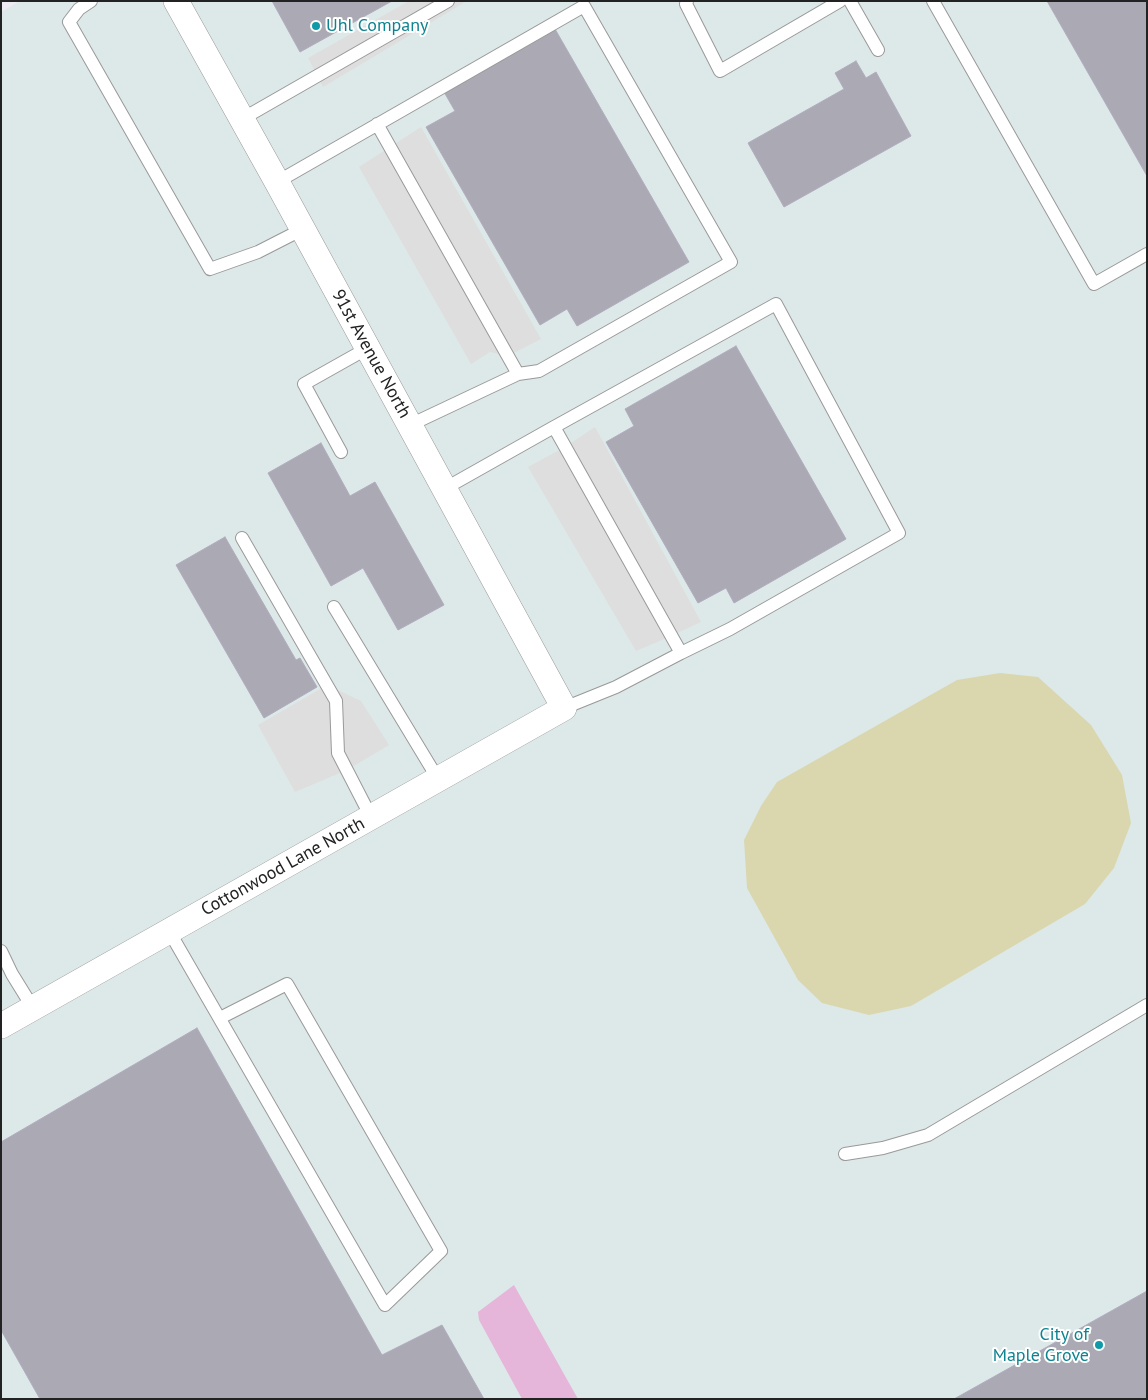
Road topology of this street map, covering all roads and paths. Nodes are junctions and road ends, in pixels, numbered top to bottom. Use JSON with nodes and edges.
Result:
{"nodes":[{"id":1,"x":91,"y":1,"type":"edge"},
{"id":2,"x":176,"y":1,"type":"edge"},
{"id":3,"x":448,"y":1,"type":"edge"},
{"id":4,"x":686,"y":1,"type":"edge"},
{"id":5,"x":840,"y":1,"type":"edge"},
{"id":6,"x":850,"y":1,"type":"edge"},
{"id":7,"x":933,"y":1,"type":"edge"},
{"id":8,"x":878,"y":50,"type":"dead end"},
{"id":9,"x":242,"y":119,"type":"junction"},
{"id":10,"x":377,"y":124,"type":"junction"},
{"id":11,"x":277,"y":182,"type":"junction"},
{"id":12,"x":303,"y":230,"type":"junction"},
{"id":13,"x":1147,"y":254,"type":"edge"},
{"id":14,"x":368,"y":348,"type":"junction"},
{"id":15,"x":518,"y":374,"type":"junction"},
{"id":16,"x":410,"y":425,"type":"junction"},
{"id":17,"x":554,"y":427,"type":"junction"},
{"id":18,"x":341,"y":452,"type":"dead end"},
{"id":19,"x":444,"y":489,"type":"junction"},
{"id":20,"x":242,"y":538,"type":"dead end"},
{"id":21,"x":334,"y":607,"type":"dead end"},
{"id":22,"x":681,"y":653,"type":"junction"},
{"id":23,"x":564,"y":708,"type":"junction"},
{"id":24,"x":438,"y":779,"type":"junction"},
{"id":25,"x":371,"y":817,"type":"junction"},
{"id":26,"x":169,"y":931,"type":"junction"},
{"id":27,"x":1,"y":951,"type":"edge"},
{"id":28,"x":1147,"y":1005,"type":"edge"},
{"id":29,"x":33,"y":1008,"type":"junction"},
{"id":30,"x":220,"y":1018,"type":"junction"},
{"id":31,"x":1,"y":1026,"type":"edge"},
{"id":32,"x":844,"y":1154,"type":"dead end"}],
"edges":[{"from":1,"to":12,"type":"lane"},
{"from":2,"to":9,"type":"street","name":"91st Avenue North"},
{"from":3,"to":9,"type":"lane"},
{"from":4,"to":5,"type":"lane"},
{"from":6,"to":8,"type":"lane"},
{"from":7,"to":13,"type":"lane"},
{"from":9,"to":11,"type":"street","name":"91st Avenue North"},
{"from":10,"to":11,"type":"lane"},
{"from":10,"to":15,"type":"lane"},
{"from":10,"to":15,"type":"lane"},
{"from":11,"to":12,"type":"street","name":"91st Avenue North"},
{"from":12,"to":14,"type":"street","name":"91st Avenue North"},
{"from":14,"to":16,"type":"street","name":"91st Avenue North"},
{"from":14,"to":18,"type":"lane"},
{"from":15,"to":16,"type":"lane"},
{"from":16,"to":19,"type":"street","name":"91st Avenue North"},
{"from":17,"to":19,"type":"lane"},
{"from":17,"to":22,"type":"lane"},
{"from":17,"to":22,"type":"lane"},
{"from":19,"to":23,"type":"street","name":"91st Avenue North"},
{"from":20,"to":25,"type":"lane"},
{"from":21,"to":24,"type":"lane"},
{"from":22,"to":23,"type":"lane"},
{"from":23,"to":24,"type":"street","name":"Cottonwood Lane North"},
{"from":24,"to":25,"type":"street","name":"Cottonwood Lane North"},
{"from":25,"to":26,"type":"street","name":"Cottonwood Lane North"},
{"from":26,"to":29,"type":"street","name":"Cottonwood Lane North"},
{"from":26,"to":30,"type":"lane"},
{"from":27,"to":29,"type":"lane"},
{"from":28,"to":32,"type":"lane"},
{"from":29,"to":31,"type":"street","name":"Cottonwood Lane North"},
{"from":30,"to":30,"type":"lane"}]}
